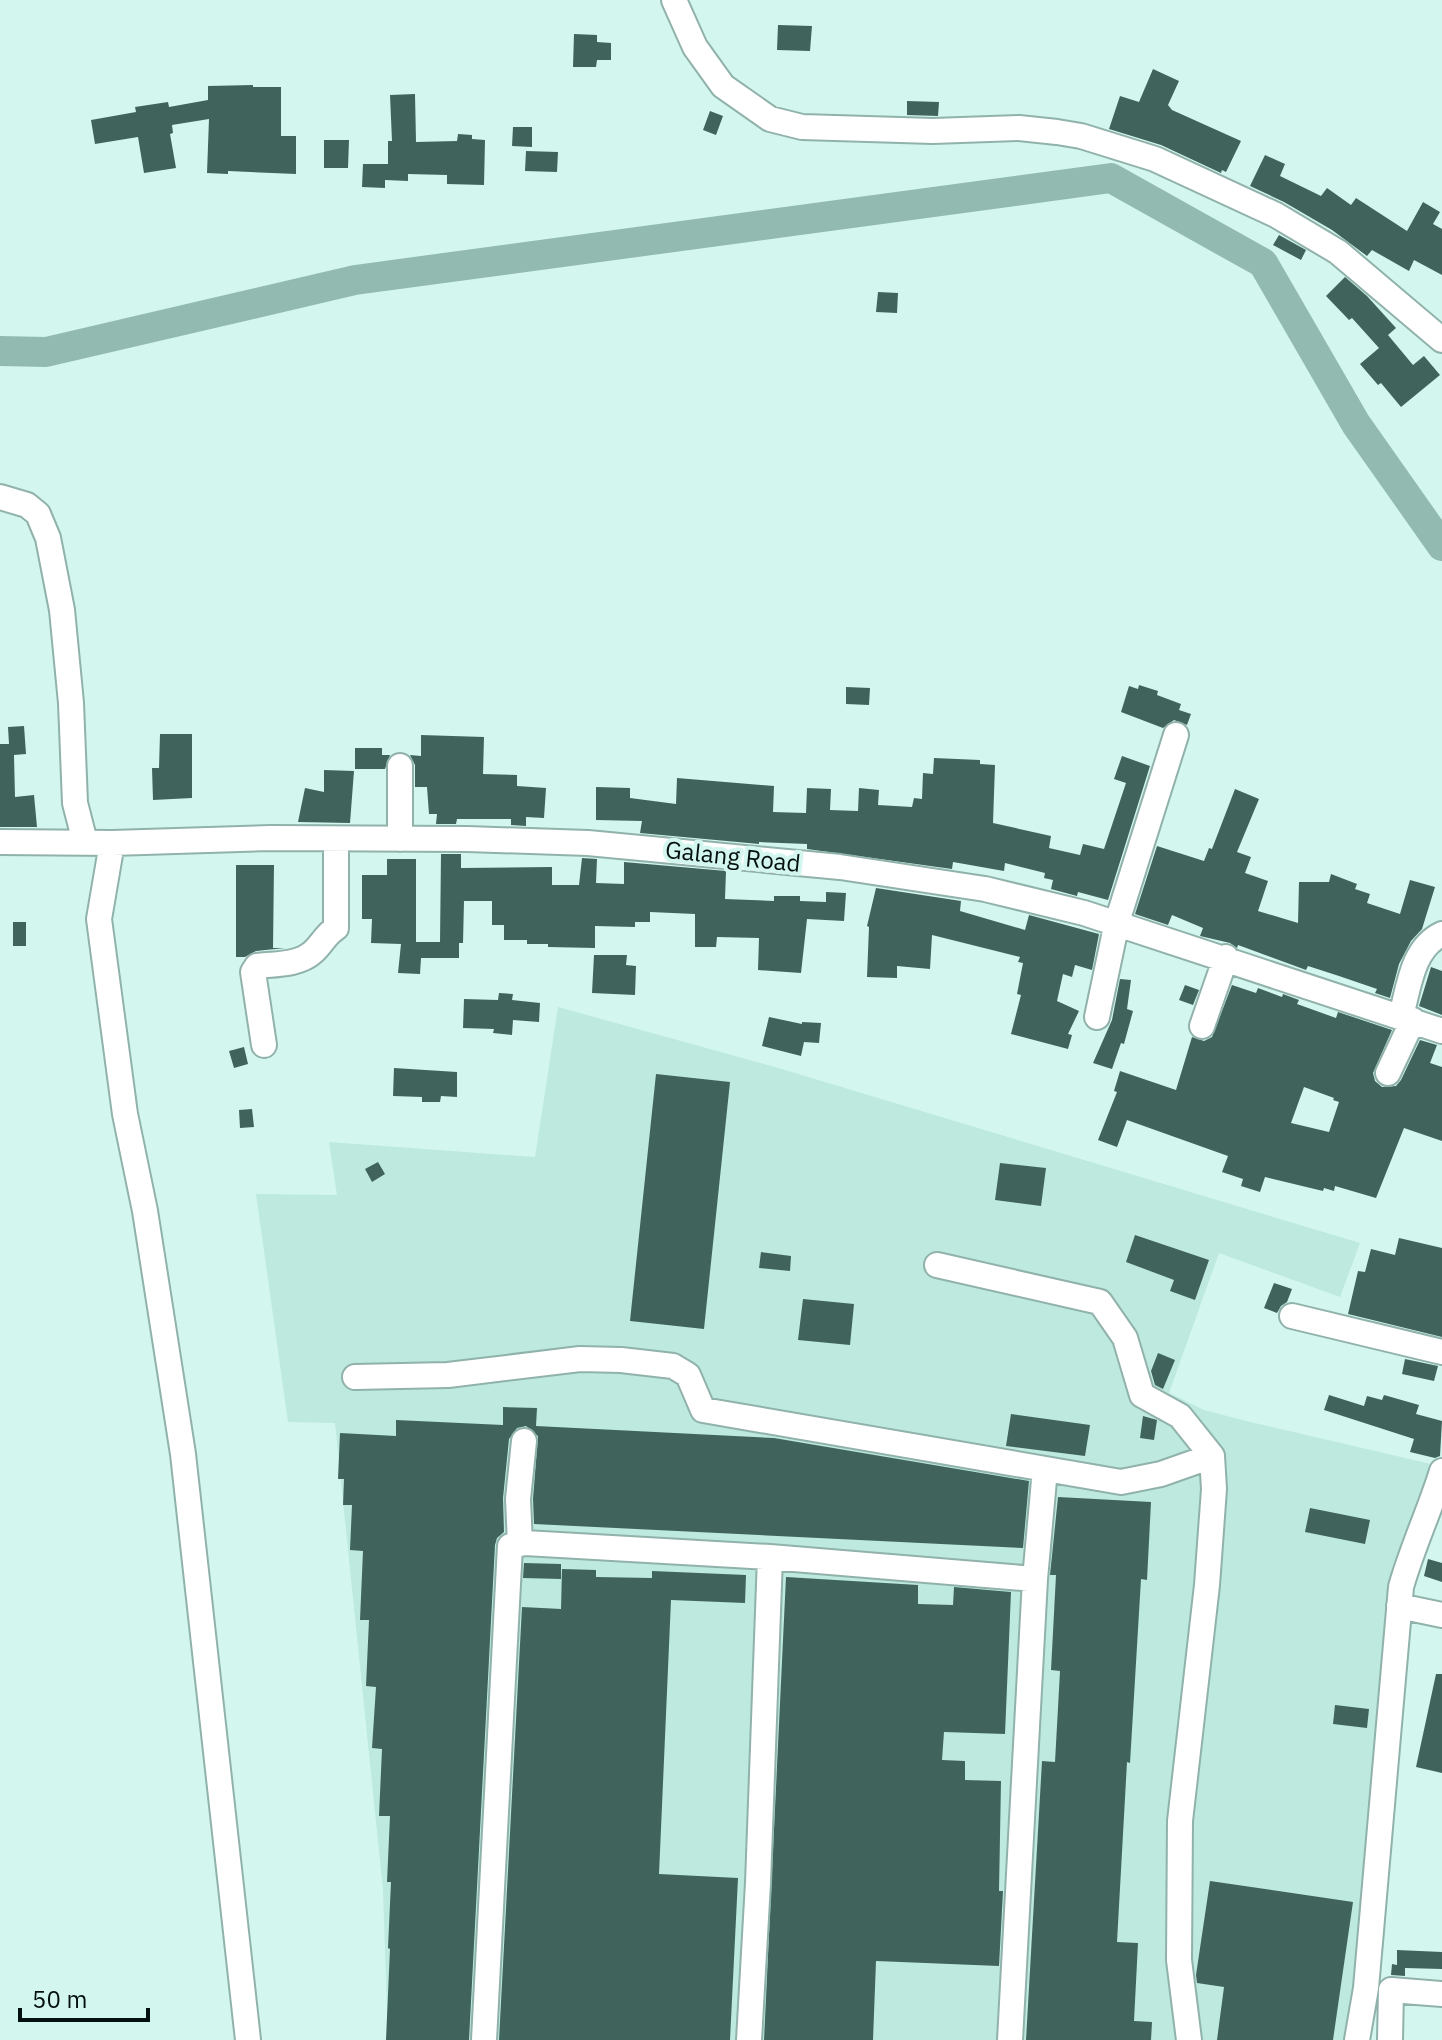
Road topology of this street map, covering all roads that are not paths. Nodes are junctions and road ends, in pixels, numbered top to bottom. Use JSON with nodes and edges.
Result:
{"nodes":[{"id":1,"x":674,"y":0,"type":"edge"},
{"id":2,"x":1442,"y":340,"type":"edge"},
{"id":3,"x":0,"y":497,"type":"edge"},
{"id":4,"x":1176,"y":735,"type":"dead end"},
{"id":5,"x":400,"y":766,"type":"dead end"},
{"id":6,"x":400,"y":839,"type":"junction"},
{"id":7,"x":336,"y":840,"type":"junction"},
{"id":8,"x":0,"y":842,"type":"edge"},
{"id":9,"x":85,"y":842,"type":"junction"},
{"id":10,"x":112,"y":843,"type":"junction"},
{"id":11,"x":1117,"y":922,"type":"junction"},
{"id":12,"x":1442,"y":934,"type":"edge"},
{"id":13,"x":1226,"y":957,"type":"junction"},
{"id":14,"x":1097,"y":1017,"type":"dead end"},
{"id":15,"x":1407,"y":1018,"type":"junction"},
{"id":16,"x":1202,"y":1026,"type":"dead end"},
{"id":17,"x":1442,"y":1031,"type":"edge"},
{"id":18,"x":264,"y":1045,"type":"dead end"},
{"id":19,"x":1388,"y":1073,"type":"dead end"},
{"id":20,"x":937,"y":1265,"type":"dead end"},
{"id":21,"x":1292,"y":1316,"type":"dead end"},
{"id":22,"x":1442,"y":1352,"type":"edge"},
{"id":23,"x":355,"y":1377,"type":"dead end"},
{"id":24,"x":524,"y":1441,"type":"dead end"},
{"id":25,"x":1212,"y":1456,"type":"junction"},
{"id":26,"x":1045,"y":1469,"type":"junction"},
{"id":27,"x":1442,"y":1471,"type":"edge"},
{"id":28,"x":520,"y":1544,"type":"junction"},
{"id":29,"x":770,"y":1557,"type":"junction"},
{"id":30,"x":1035,"y":1579,"type":"junction"},
{"id":31,"x":1399,"y":1606,"type":"junction"},
{"id":32,"x":1442,"y":1615,"type":"edge"},
{"id":33,"x":1366,"y":1988,"type":"junction"},
{"id":34,"x":1391,"y":1990,"type":"junction"},
{"id":35,"x":1442,"y":1994,"type":"edge"},
{"id":36,"x":248,"y":2040,"type":"edge"},
{"id":37,"x":484,"y":2040,"type":"edge"},
{"id":38,"x":749,"y":2040,"type":"edge"},
{"id":39,"x":1010,"y":2040,"type":"edge"},
{"id":40,"x":1189,"y":2040,"type":"edge"},
{"id":41,"x":1357,"y":2040,"type":"edge"},
{"id":42,"x":1390,"y":2040,"type":"edge"}],
"edges":[{"from":1,"to":2,"type":"street"},
{"from":3,"to":9,"type":"street"},
{"from":4,"to":11,"type":"street"},
{"from":5,"to":6,"type":"street"},
{"from":6,"to":7,"type":"street","name":"Galang Road"},
{"from":6,"to":11,"type":"street","name":"Galang Road"},
{"from":7,"to":10,"type":"street","name":"Galang Road"},
{"from":7,"to":18,"type":"street"},
{"from":8,"to":9,"type":"street","name":"Galang Road"},
{"from":9,"to":10,"type":"street","name":"Galang Road"},
{"from":10,"to":36,"type":"street"},
{"from":11,"to":13,"type":"street","name":"Galang Road"},
{"from":11,"to":14,"type":"street"},
{"from":12,"to":15,"type":"street"},
{"from":13,"to":15,"type":"street","name":"Galang Road"},
{"from":13,"to":16,"type":"street"},
{"from":15,"to":17,"type":"street","name":"Galang Road"},
{"from":15,"to":19,"type":"street"},
{"from":20,"to":25,"type":"street"},
{"from":21,"to":22,"type":"street"},
{"from":23,"to":26,"type":"street"},
{"from":24,"to":28,"type":"street"},
{"from":25,"to":26,"type":"street"},
{"from":25,"to":40,"type":"street"},
{"from":26,"to":30,"type":"street"},
{"from":27,"to":31,"type":"street"},
{"from":28,"to":29,"type":"street"},
{"from":28,"to":37,"type":"street"},
{"from":29,"to":30,"type":"street"},
{"from":29,"to":38,"type":"street"},
{"from":30,"to":39,"type":"street"},
{"from":31,"to":32,"type":"street"},
{"from":31,"to":33,"type":"street"},
{"from":33,"to":34,"type":"street"},
{"from":33,"to":41,"type":"street"},
{"from":34,"to":35,"type":"street"},
{"from":34,"to":42,"type":"street"}]}
